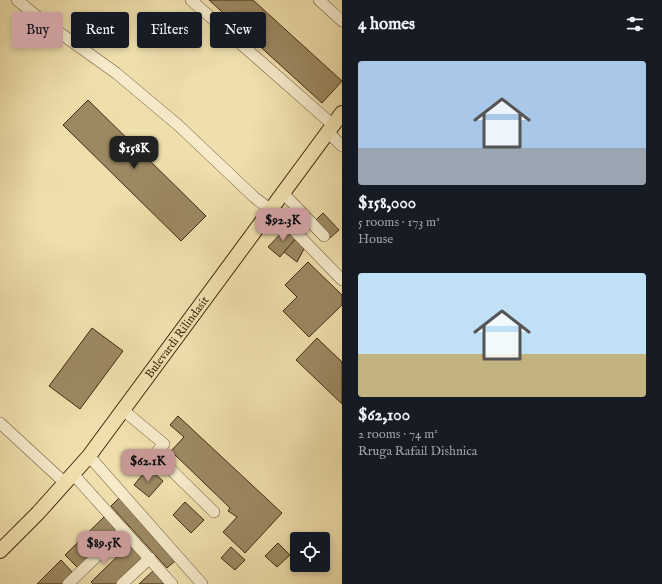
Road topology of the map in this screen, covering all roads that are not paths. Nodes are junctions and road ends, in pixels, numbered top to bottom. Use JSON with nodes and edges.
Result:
{"nodes":[{"id":1,"x":17,"y":0,"type":"edge"},
{"id":2,"x":191,"y":0,"type":"edge"},
{"id":3,"x":320,"y":0,"type":"edge"},
{"id":4,"x":342,"y":20,"type":"edge"},
{"id":5,"x":342,"y":113,"type":"edge"},
{"id":6,"x":331,"y":129,"type":"junction"},
{"id":7,"x":342,"y":146,"type":"edge"},
{"id":8,"x":283,"y":193,"type":"junction"},
{"id":9,"x":270,"y":210,"type":"junction"},
{"id":10,"x":324,"y":236,"type":"dead end"},
{"id":11,"x":342,"y":280,"type":"edge"},
{"id":12,"x":123,"y":410,"type":"junction"},
{"id":13,"x":0,"y":422,"type":"edge"},
{"id":14,"x":89,"y":456,"type":"junction"},
{"id":15,"x":69,"y":479,"type":"junction"},
{"id":16,"x":214,"y":512,"type":"dead end"},
{"id":17,"x":124,"y":530,"type":"junction"},
{"id":18,"x":0,"y":550,"type":"edge"},
{"id":19,"x":150,"y":558,"type":"junction"},
{"id":20,"x":68,"y":584,"type":"edge"},
{"id":21,"x":122,"y":584,"type":"edge"},
{"id":22,"x":172,"y":584,"type":"edge"},
{"id":23,"x":202,"y":584,"type":"edge"}],
"edges":[{"from":1,"to":9,"type":"street"},
{"from":2,"to":6,"type":"street"},
{"from":3,"to":4,"type":"street"},
{"from":5,"to":6,"type":"main road","name":"Bulevardi Rilindasit"},
{"from":6,"to":7,"type":"street"},
{"from":6,"to":8,"type":"main road","name":"Bulevardi Rilindasit"},
{"from":8,"to":9,"type":"main road","name":"Bulevardi Rilindasit"},
{"from":8,"to":10,"type":"street"},
{"from":9,"to":11,"type":"street"},
{"from":9,"to":12,"type":"main road","name":"Bulevardi Rilindasit"},
{"from":12,"to":14,"type":"main road","name":"Bulevardi Rilindasit"},
{"from":12,"to":16,"type":"street"},
{"from":13,"to":15,"type":"street"},
{"from":14,"to":15,"type":"main road","name":"Bulevardi Rilindasit"},
{"from":14,"to":23,"type":"street"},
{"from":15,"to":17,"type":"street"},
{"from":15,"to":18,"type":"main road","name":"Bulevardi Rilindasit"},
{"from":17,"to":19,"type":"street"},
{"from":17,"to":20,"type":"street"},
{"from":19,"to":21,"type":"street"},
{"from":19,"to":22,"type":"street"}]}
